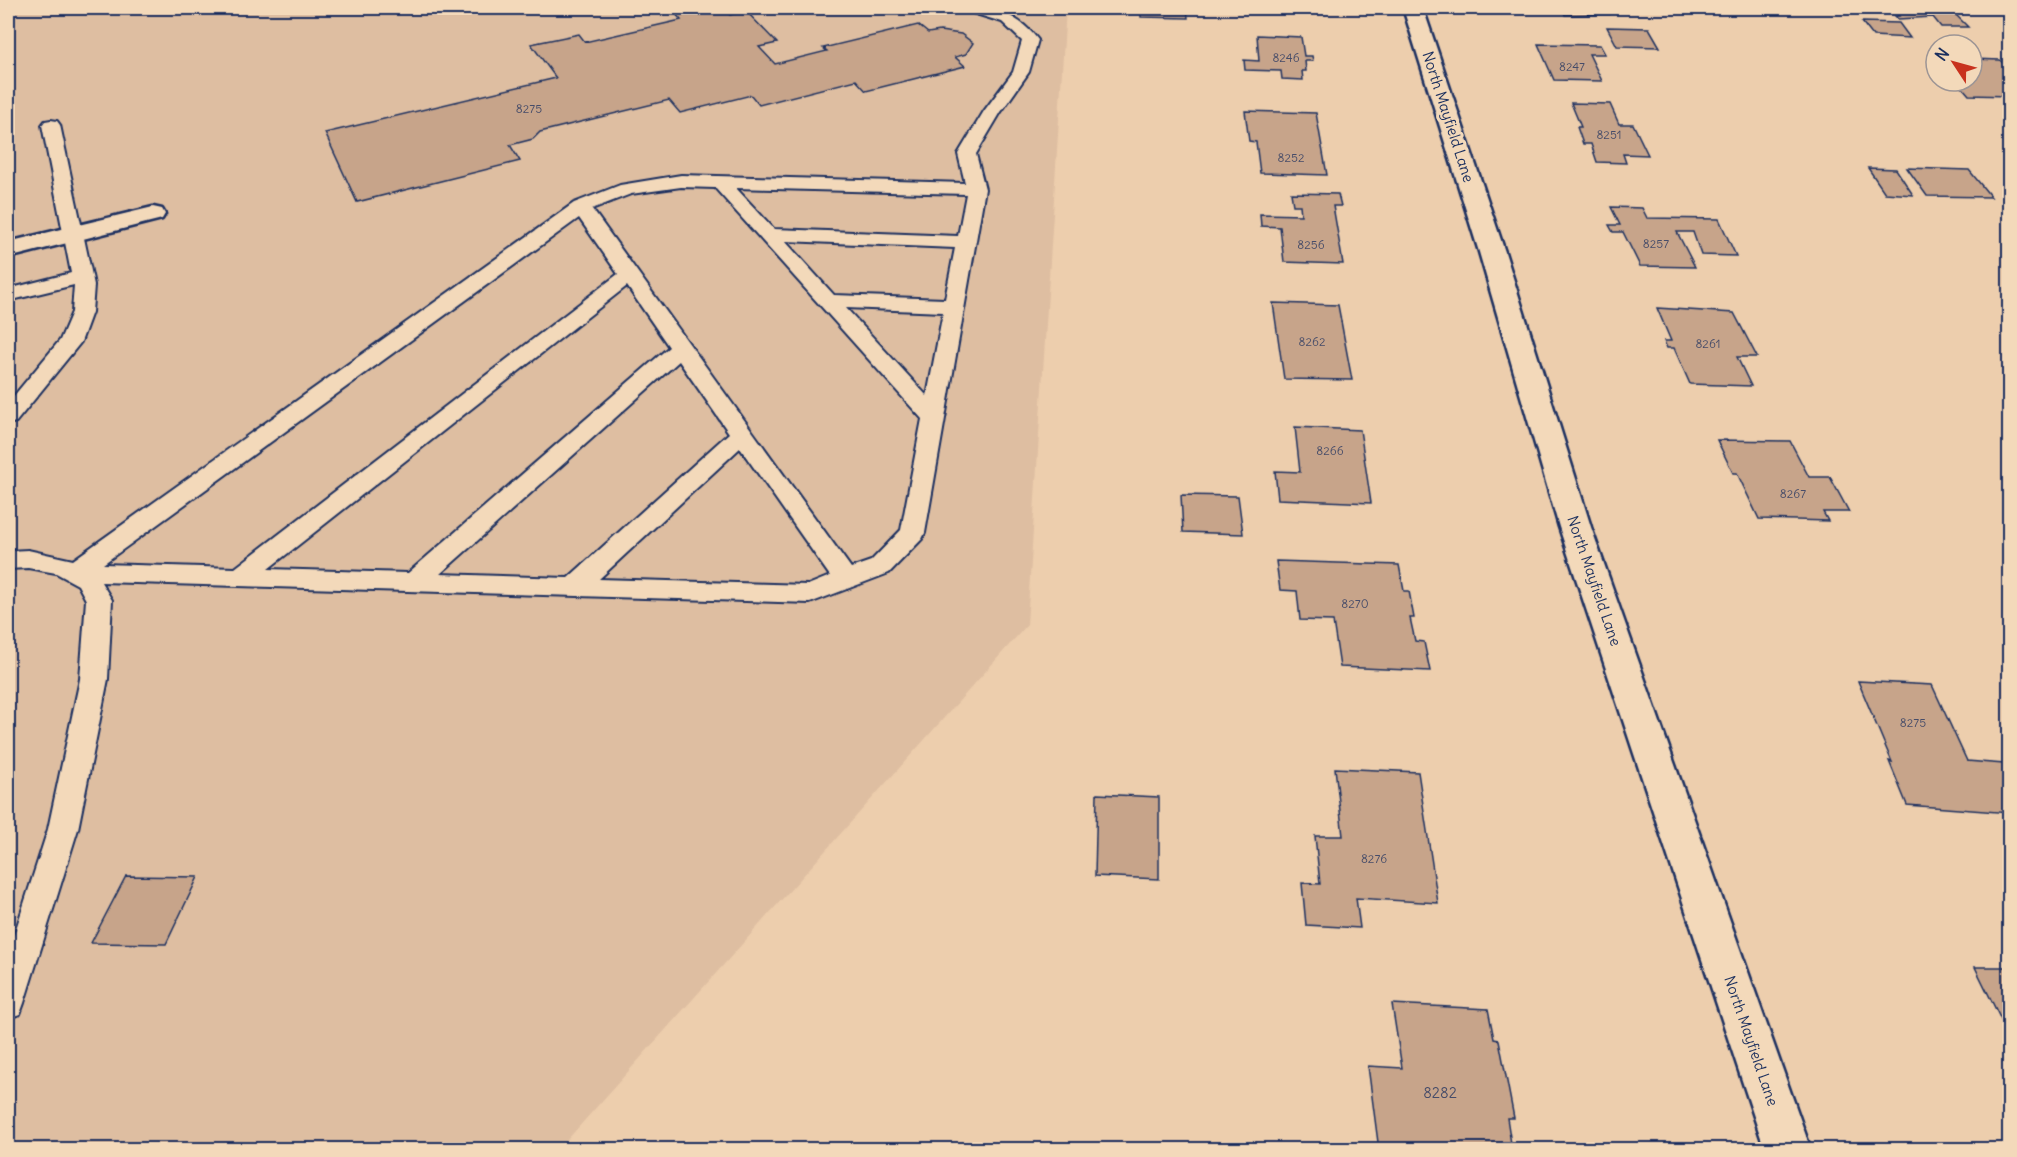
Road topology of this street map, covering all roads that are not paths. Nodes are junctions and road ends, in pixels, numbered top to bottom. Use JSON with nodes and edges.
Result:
{"nodes":[{"id":1,"x":972,"y":8,"type":"edge"},
{"id":2,"x":1413,"y":8,"type":"edge"},
{"id":3,"x":51,"y":125,"type":"dead end"},
{"id":4,"x":719,"y":181,"type":"junction"},
{"id":5,"x":976,"y":189,"type":"junction"},
{"id":6,"x":581,"y":207,"type":"junction"},
{"id":7,"x":153,"y":214,"type":"dead end"},
{"id":8,"x":74,"y":233,"type":"junction"},
{"id":9,"x":768,"y":235,"type":"junction"},
{"id":10,"x":965,"y":242,"type":"junction"},
{"id":11,"x":8,"y":250,"type":"edge"},
{"id":12,"x":629,"y":274,"type":"junction"},
{"id":13,"x":82,"y":277,"type":"junction"},
{"id":14,"x":8,"y":295,"type":"edge"},
{"id":15,"x":827,"y":301,"type":"junction"},
{"id":16,"x":954,"y":306,"type":"junction"},
{"id":17,"x":681,"y":348,"type":"junction"},
{"id":18,"x":8,"y":417,"type":"edge"},
{"id":19,"x":934,"y":418,"type":"junction"},
{"id":20,"x":742,"y":434,"type":"junction"},
{"id":21,"x":8,"y":560,"type":"edge"},
{"id":22,"x":74,"y":572,"type":"junction"},
{"id":23,"x":240,"y":577,"type":"junction"},
{"id":24,"x":846,"y":580,"type":"junction"},
{"id":25,"x":413,"y":583,"type":"junction"},
{"id":26,"x":574,"y":587,"type":"junction"},
{"id":27,"x":8,"y":1003,"type":"edge"},
{"id":28,"x":1788,"y":1149,"type":"edge"}],
"edges":[{"from":1,"to":5,"type":"lane"},
{"from":2,"to":28,"type":"street","name":"North Mayfield Lane"},
{"from":3,"to":8,"type":"lane"},
{"from":4,"to":5,"type":"lane"},
{"from":4,"to":6,"type":"lane"},
{"from":4,"to":9,"type":"lane"},
{"from":5,"to":10,"type":"lane"},
{"from":6,"to":12,"type":"lane"},
{"from":6,"to":22,"type":"lane"},
{"from":7,"to":8,"type":"street"},
{"from":8,"to":11,"type":"street"},
{"from":8,"to":13,"type":"lane"},
{"from":9,"to":10,"type":"lane"},
{"from":9,"to":15,"type":"lane"},
{"from":10,"to":16,"type":"lane"},
{"from":12,"to":17,"type":"lane"},
{"from":12,"to":23,"type":"lane"},
{"from":13,"to":14,"type":"lane"},
{"from":13,"to":18,"type":"lane"},
{"from":15,"to":16,"type":"lane"},
{"from":15,"to":19,"type":"lane"},
{"from":16,"to":19,"type":"lane"},
{"from":17,"to":20,"type":"lane"},
{"from":17,"to":25,"type":"lane"},
{"from":19,"to":24,"type":"lane"},
{"from":20,"to":24,"type":"lane"},
{"from":20,"to":26,"type":"lane"},
{"from":21,"to":22,"type":"lane"},
{"from":22,"to":23,"type":"lane"},
{"from":22,"to":27,"type":"lane"},
{"from":23,"to":25,"type":"lane"},
{"from":24,"to":26,"type":"lane"},
{"from":25,"to":26,"type":"lane"}]}
